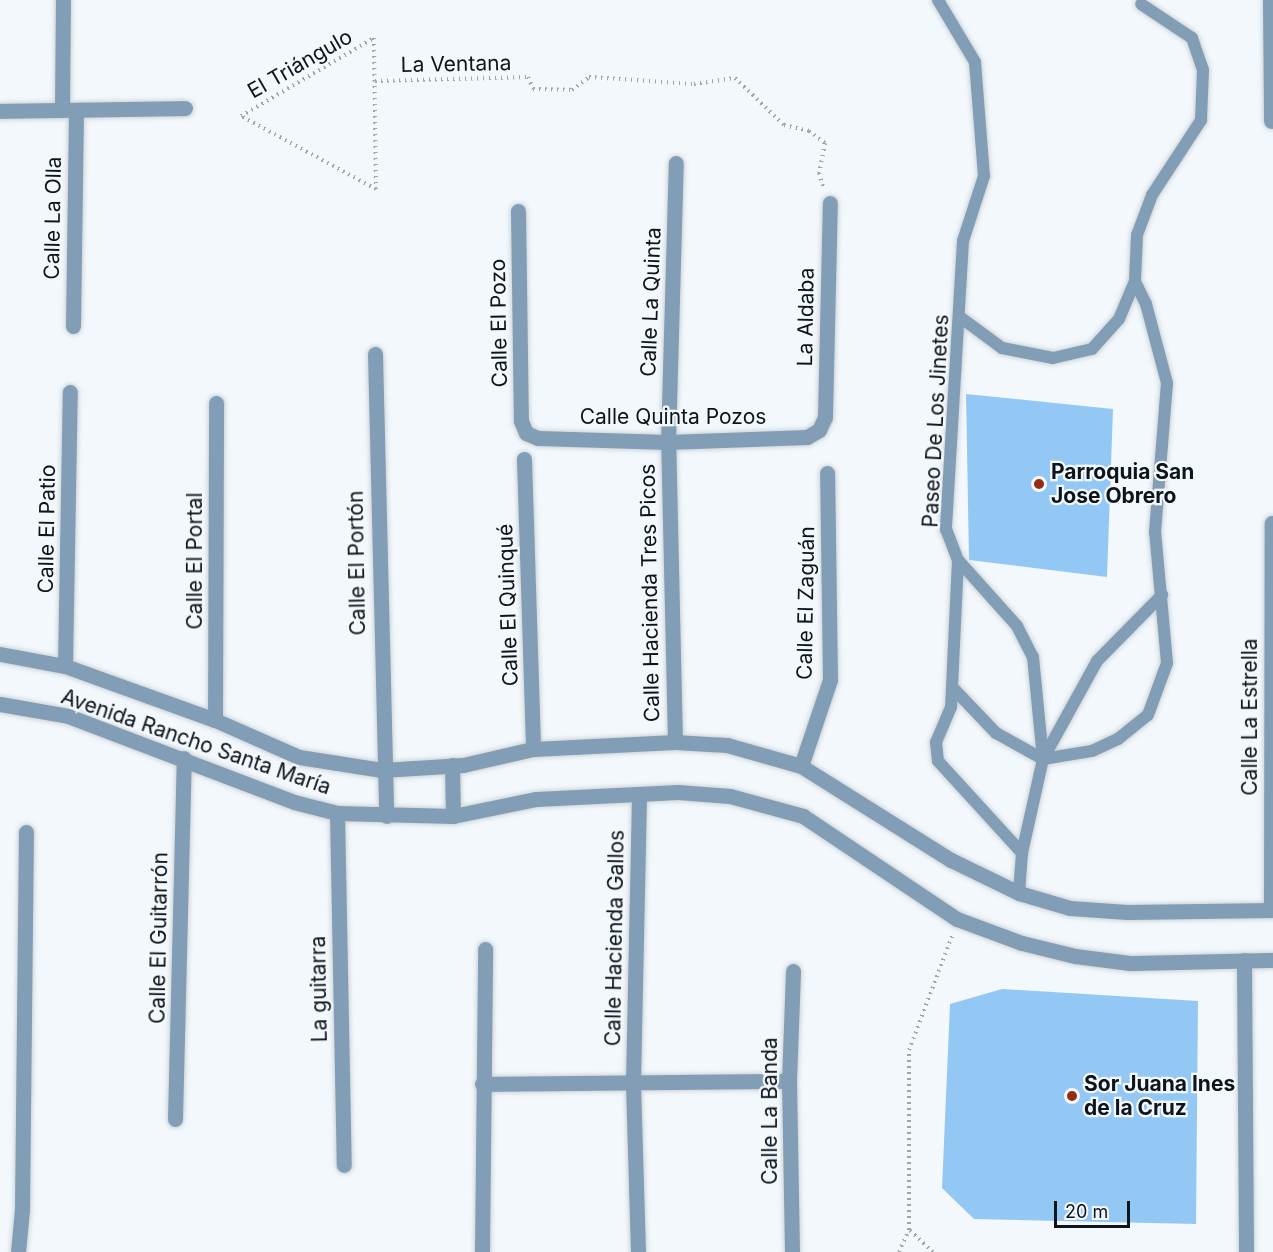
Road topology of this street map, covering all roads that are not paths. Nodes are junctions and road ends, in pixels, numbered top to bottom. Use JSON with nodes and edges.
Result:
{"nodes":[{"id":1,"x":63,"y":0,"type":"edge"},
{"id":2,"x":938,"y":0,"type":"edge"},
{"id":3,"x":1270,"y":0,"type":"edge"},
{"id":4,"x":1141,"y":4,"type":"dead end"},
{"id":5,"x":185,"y":108,"type":"dead end"},
{"id":6,"x":69,"y":110,"type":"junction"},
{"id":7,"x":0,"y":111,"type":"edge"},
{"id":8,"x":1271,"y":120,"type":"dead end"},
{"id":9,"x":676,"y":164,"type":"dead end"},
{"id":10,"x":830,"y":203,"type":"road end"},
{"id":11,"x":518,"y":211,"type":"dead end"},
{"id":12,"x":1135,"y":281,"type":"junction"},
{"id":13,"x":960,"y":317,"type":"junction"},
{"id":14,"x":73,"y":326,"type":"dead end"},
{"id":15,"x":375,"y":354,"type":"dead end"},
{"id":16,"x":70,"y":392,"type":"dead end"},
{"id":17,"x":216,"y":403,"type":"dead end"},
{"id":18,"x":819,"y":430,"type":"joint"},
{"id":19,"x":526,"y":433,"type":"joint"},
{"id":20,"x":668,"y":442,"type":"junction"},
{"id":21,"x":524,"y":459,"type":"dead end"},
{"id":22,"x":828,"y":473,"type":"dead end"},
{"id":23,"x":1272,"y":523,"type":"edge"},
{"id":24,"x":958,"y":560,"type":"junction"},
{"id":25,"x":1162,"y":595,"type":"junction"},
{"id":26,"x":0,"y":654,"type":"edge"},
{"id":27,"x":65,"y":666,"type":"junction"},
{"id":28,"x":952,"y":687,"type":"junction"},
{"id":29,"x":0,"y":704,"type":"edge"},
{"id":30,"x":215,"y":720,"type":"junction"},
{"id":31,"x":675,"y":742,"type":"junction"},
{"id":32,"x":533,"y":749,"type":"junction"},
{"id":33,"x":184,"y":758,"type":"junction"},
{"id":34,"x":1043,"y":759,"type":"junction"},
{"id":35,"x":452,"y":765,"type":"junction"},
{"id":36,"x":801,"y":766,"type":"junction"},
{"id":37,"x":382,"y":770,"type":"junction"},
{"id":38,"x":639,"y":794,"type":"junction"},
{"id":39,"x":337,"y":813,"type":"junction"},
{"id":40,"x":386,"y":816,"type":"junction"},
{"id":41,"x":453,"y":816,"type":"junction"},
{"id":42,"x":26,"y":832,"type":"dead end"},
{"id":43,"x":1022,"y":853,"type":"junction"},
{"id":44,"x":1019,"y":893,"type":"junction"},
{"id":45,"x":1272,"y":910,"type":"edge"},
{"id":46,"x":485,"y":949,"type":"dead end"},
{"id":47,"x":1244,"y":960,"type":"junction"},
{"id":48,"x":1273,"y":960,"type":"edge"},
{"id":49,"x":793,"y":971,"type":"dead end"},
{"id":50,"x":789,"y":1081,"type":"junction"},
{"id":51,"x":633,"y":1082,"type":"junction"},
{"id":52,"x":482,"y":1084,"type":"junction"},
{"id":53,"x":175,"y":1119,"type":"dead end"},
{"id":54,"x":344,"y":1165,"type":"dead end"},
{"id":55,"x":18,"y":1252,"type":"edge"},
{"id":56,"x":482,"y":1252,"type":"edge"},
{"id":57,"x":638,"y":1252,"type":"edge"},
{"id":58,"x":792,"y":1252,"type":"edge"},
{"id":59,"x":1246,"y":1252,"type":"edge"}],
"edges":[{"from":1,"to":6,"type":"street","name":"Calle La Olla"},
{"from":2,"to":13,"type":"lane","name":"Paseo De Los Jinetes"},
{"from":3,"to":8,"type":"street"},
{"from":4,"to":12,"type":"lane"},
{"from":5,"to":6,"type":"street"},
{"from":6,"to":7,"type":"street"},
{"from":6,"to":14,"type":"street","name":"Calle La Olla"},
{"from":9,"to":20,"type":"street","name":"Calle La Quinta"},
{"from":10,"to":18,"type":"street","name":"La Aldaba"},
{"from":11,"to":19,"type":"street","name":"Calle El Pozo"},
{"from":12,"to":13,"type":"lane"},
{"from":12,"to":25,"type":"lane"},
{"from":13,"to":24,"type":"lane","name":"Paseo De Los Jinetes"},
{"from":15,"to":37,"type":"street","name":"Calle El Portón"},
{"from":16,"to":27,"type":"street","name":"Calle El Patio"},
{"from":17,"to":30,"type":"street","name":"Calle El Portal"},
{"from":18,"to":20,"type":"street","name":"Calle Quinta Pozos"},
{"from":19,"to":20,"type":"street","name":"Calle Quinta Pozos"},
{"from":20,"to":31,"type":"street","name":"Calle Hacienda Tres Picos"},
{"from":21,"to":32,"type":"street","name":"Calle El Quinqué"},
{"from":22,"to":36,"type":"street","name":"Calle El Zaguán"},
{"from":23,"to":45,"type":"street","name":"Calle La Estrella"},
{"from":24,"to":28,"type":"lane","name":"Paseo De Los Jinetes"},
{"from":24,"to":34,"type":"lane"},
{"from":25,"to":34,"type":"lane"},
{"from":25,"to":34,"type":"lane"},
{"from":26,"to":27,"type":"street","name":"Avenida Rancho Santa María"},
{"from":27,"to":30,"type":"street","name":"Avenida Rancho Santa María"},
{"from":28,"to":34,"type":"lane"},
{"from":28,"to":43,"type":"lane","name":"Paseo De Los Jinetes"},
{"from":29,"to":33,"type":"street","name":"Avenida Rancho Santa María"},
{"from":30,"to":37,"type":"street","name":"Avenida Rancho Santa María"},
{"from":31,"to":32,"type":"street","name":"Avenida Rancho Santa María"},
{"from":31,"to":36,"type":"street","name":"Avenida Rancho Santa María"},
{"from":32,"to":35,"type":"street","name":"Avenida Rancho Santa María"},
{"from":33,"to":39,"type":"street","name":"Avenida Rancho Santa María"},
{"from":33,"to":53,"type":"street","name":"Calle El Guitarrón"},
{"from":34,"to":43,"type":"lane"},
{"from":35,"to":37,"type":"street","name":"Avenida Rancho Santa María"},
{"from":35,"to":41,"type":"street"},
{"from":36,"to":44,"type":"street","name":"Avenida Rancho Santa María"},
{"from":37,"to":40,"type":"street","name":"Calle El Portón"},
{"from":38,"to":41,"type":"street","name":"Avenida Rancho Santa María"},
{"from":38,"to":47,"type":"street","name":"Avenida Rancho Santa María"},
{"from":38,"to":51,"type":"street","name":"Calle Hacienda Gallos"},
{"from":39,"to":40,"type":"street","name":"Avenida Rancho Santa María"},
{"from":39,"to":54,"type":"street","name":"La guitarra"},
{"from":40,"to":41,"type":"street","name":"Avenida Rancho Santa María"},
{"from":42,"to":55,"type":"street"},
{"from":43,"to":44,"type":"lane"},
{"from":44,"to":45,"type":"street","name":"Avenida Rancho Santa María"},
{"from":46,"to":52,"type":"street"},
{"from":47,"to":48,"type":"street","name":"Avenida Rancho Santa María"},
{"from":47,"to":59,"type":"street"},
{"from":49,"to":50,"type":"street","name":"Calle La Banda"},
{"from":50,"to":51,"type":"street"},
{"from":50,"to":58,"type":"street","name":"Calle La Banda"},
{"from":51,"to":52,"type":"street"},
{"from":51,"to":57,"type":"street","name":"Calle Hacienda Gallos"},
{"from":52,"to":56,"type":"street"}]}
